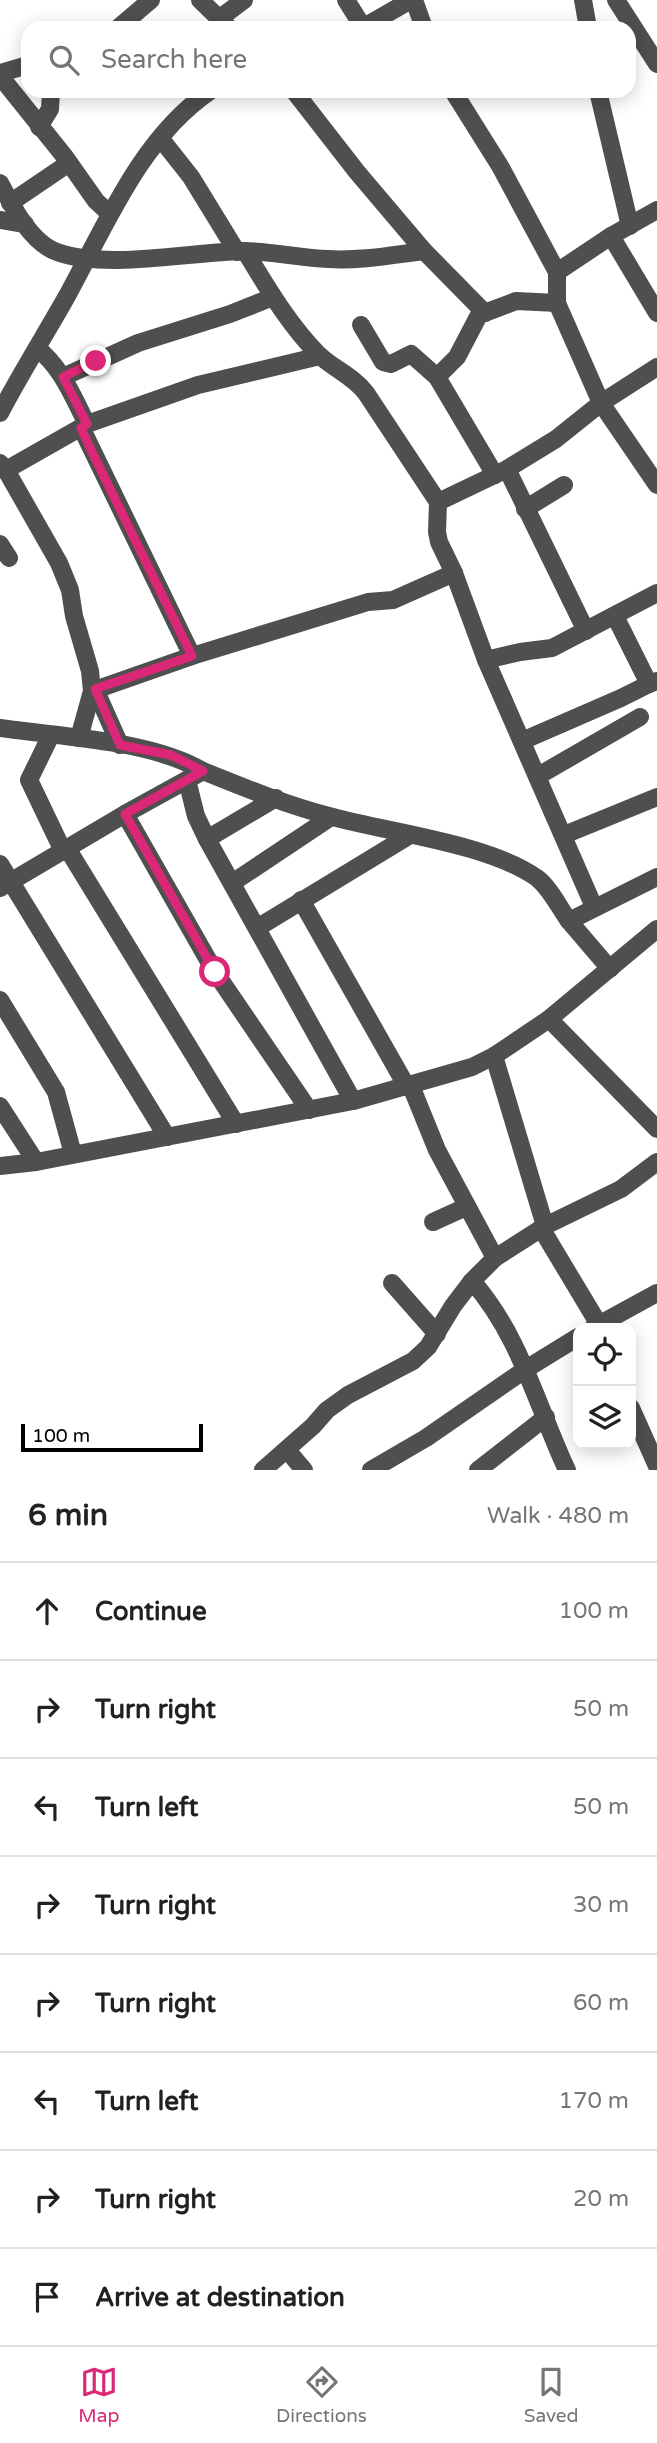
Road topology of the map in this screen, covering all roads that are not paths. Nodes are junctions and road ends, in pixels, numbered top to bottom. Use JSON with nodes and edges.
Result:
{"nodes":[{"id":1,"x":150,"y":0,"type":"edge"},
{"id":2,"x":200,"y":0,"type":"edge"},
{"id":3,"x":244,"y":0,"type":"edge"},
{"id":4,"x":346,"y":0,"type":"edge"},
{"id":5,"x":412,"y":0,"type":"edge"},
{"id":6,"x":583,"y":0,"type":"edge"},
{"id":7,"x":616,"y":0,"type":"edge"},
{"id":8,"x":126,"y":21,"type":"edge"},
{"id":9,"x":222,"y":21,"type":"edge"},
{"id":10,"x":226,"y":21,"type":"edge"},
{"id":11,"x":359,"y":21,"type":"edge"},
{"id":12,"x":375,"y":21,"type":"edge"},
{"id":13,"x":421,"y":21,"type":"edge"},
{"id":14,"x":587,"y":21,"type":"edge"},
{"id":15,"x":629,"y":21,"type":"edge"},
{"id":16,"x":636,"y":31,"type":"edge"},
{"id":17,"x":657,"y":64,"type":"edge"},
{"id":18,"x":21,"y":68,"type":"edge"},
{"id":19,"x":0,"y":75,"type":"edge"},
{"id":20,"x":51,"y":98,"type":"edge"},
{"id":21,"x":202,"y":98,"type":"edge"},
{"id":22,"x":300,"y":98,"type":"edge"},
{"id":23,"x":457,"y":98,"type":"edge"},
{"id":24,"x":600,"y":98,"type":"edge"},
{"id":25,"x":39,"y":127,"type":"junction"},
{"id":26,"x":161,"y":139,"type":"junction"},
{"id":27,"x":69,"y":163,"type":"junction"},
{"id":28,"x":0,"y":183,"type":"edge"},
{"id":29,"x":10,"y":203,"type":"junction"},
{"id":30,"x":657,"y":210,"type":"edge"},
{"id":31,"x":109,"y":213,"type":"junction"},
{"id":32,"x":0,"y":220,"type":"edge"},
{"id":33,"x":25,"y":224,"type":"junction"},
{"id":34,"x":630,"y":226,"type":"junction"},
{"id":35,"x":611,"y":236,"type":"junction"},
{"id":36,"x":241,"y":251,"type":"junction"},
{"id":37,"x":424,"y":251,"type":"junction"},
{"id":38,"x":88,"y":258,"type":"junction"},
{"id":39,"x":557,"y":272,"type":"junction"},
{"id":40,"x":273,"y":297,"type":"junction"},
{"id":41,"x":557,"y":303,"type":"junction"},
{"id":42,"x":485,"y":313,"type":"junction"},
{"id":43,"x":657,"y":313,"type":"edge"},
{"id":44,"x":361,"y":325,"type":"dead end"},
{"id":45,"x":37,"y":348,"type":"junction"},
{"id":46,"x":320,"y":356,"type":"junction"},
{"id":47,"x":657,"y":367,"type":"edge"},
{"id":48,"x":63,"y":377,"type":"junction"},
{"id":49,"x":437,"y":377,"type":"junction"},
{"id":50,"x":601,"y":402,"type":"junction"},
{"id":51,"x":0,"y":412,"type":"edge"},
{"id":52,"x":84,"y":426,"type":"junction"},
{"id":53,"x":3,"y":466,"type":"edge"},
{"id":54,"x":501,"y":472,"type":"junction"},
{"id":55,"x":564,"y":485,"type":"dead end"},
{"id":56,"x":657,"y":485,"type":"edge"},
{"id":57,"x":438,"y":502,"type":"junction"},
{"id":58,"x":525,"y":509,"type":"junction"},
{"id":59,"x":454,"y":573,"type":"junction"},
{"id":60,"x":657,"y":593,"type":"edge"},
{"id":61,"x":615,"y":616,"type":"junction"},
{"id":62,"x":586,"y":631,"type":"junction"},
{"id":63,"x":192,"y":656,"type":"junction"},
{"id":64,"x":486,"y":660,"type":"junction"},
{"id":65,"x":653,"y":682,"type":"edge"},
{"id":66,"x":93,"y":690,"type":"junction"},
{"id":67,"x":640,"y":717,"type":"dead end"},
{"id":68,"x":0,"y":728,"type":"edge"},
{"id":69,"x":51,"y":735,"type":"junction"},
{"id":70,"x":79,"y":738,"type":"junction"},
{"id":71,"x":522,"y":741,"type":"junction"},
{"id":72,"x":120,"y":745,"type":"junction"},
{"id":73,"x":203,"y":771,"type":"junction"},
{"id":74,"x":538,"y":776,"type":"junction"},
{"id":75,"x":187,"y":780,"type":"junction"},
{"id":76,"x":657,"y":797,"type":"edge"},
{"id":77,"x":276,"y":798,"type":"junction"},
{"id":78,"x":125,"y":814,"type":"junction"},
{"id":79,"x":331,"y":817,"type":"junction"},
{"id":80,"x":410,"y":835,"type":"junction"},
{"id":81,"x":564,"y":835,"type":"junction"},
{"id":82,"x":207,"y":839,"type":"junction"},
{"id":83,"x":65,"y":850,"type":"junction"},
{"id":84,"x":0,"y":864,"type":"edge"},
{"id":85,"x":657,"y":877,"type":"edge"},
{"id":86,"x":232,"y":883,"type":"junction"},
{"id":87,"x":5,"y":885,"type":"edge"},
{"id":88,"x":301,"y":900,"type":"junction"},
{"id":89,"x":594,"y":907,"type":"junction"},
{"id":90,"x":569,"y":921,"type":"junction"},
{"id":91,"x":257,"y":928,"type":"junction"},
{"id":92,"x":657,"y":929,"type":"edge"},
{"id":93,"x":610,"y":969,"type":"junction"},
{"id":94,"x":0,"y":1000,"type":"edge"},
{"id":95,"x":549,"y":1019,"type":"junction"},
{"id":96,"x":494,"y":1056,"type":"junction"},
{"id":97,"x":409,"y":1086,"type":"junction"},
{"id":98,"x":353,"y":1101,"type":"junction"},
{"id":99,"x":0,"y":1105,"type":"edge"},
{"id":100,"x":309,"y":1110,"type":"junction"},
{"id":101,"x":236,"y":1124,"type":"junction"},
{"id":102,"x":657,"y":1129,"type":"edge"},
{"id":103,"x":167,"y":1137,"type":"junction"},
{"id":104,"x":73,"y":1154,"type":"junction"},
{"id":105,"x":36,"y":1162,"type":"junction"},
{"id":106,"x":657,"y":1162,"type":"edge"},
{"id":107,"x":0,"y":1166,"type":"edge"},
{"id":108,"x":466,"y":1206,"type":"junction"},
{"id":109,"x":433,"y":1222,"type":"dead end"},
{"id":110,"x":543,"y":1227,"type":"junction"},
{"id":111,"x":495,"y":1258,"type":"junction"},
{"id":112,"x":472,"y":1281,"type":"junction"},
{"id":113,"x":392,"y":1283,"type":"dead end"},
{"id":114,"x":657,"y":1293,"type":"edge"},
{"id":115,"x":596,"y":1323,"type":"edge"},
{"id":116,"x":605,"y":1323,"type":"edge"},
{"id":117,"x":437,"y":1334,"type":"junction"},
{"id":118,"x":573,"y":1340,"type":"edge"},
{"id":119,"x":526,"y":1369,"type":"junction"},
{"id":120,"x":545,"y":1417,"type":"junction"},
{"id":121,"x":636,"y":1419,"type":"edge"},
{"id":122,"x":287,"y":1450,"type":"junction"},
{"id":123,"x":394,"y":1465,"type":"edge"},
{"id":124,"x":657,"y":1466,"type":"edge"},
{"id":125,"x":263,"y":1470,"type":"edge"},
{"id":126,"x":304,"y":1470,"type":"edge"},
{"id":127,"x":370,"y":1470,"type":"edge"},
{"id":128,"x":478,"y":1470,"type":"edge"},
{"id":129,"x":567,"y":1470,"type":"edge"}],
"edges":[{"from":1,"to":8,"type":"street"},
{"from":2,"to":9,"type":"street"},
{"from":3,"to":10,"type":"street"},
{"from":4,"to":11,"type":"street"},
{"from":5,"to":12,"type":"street"},
{"from":5,"to":13,"type":"street"},
{"from":6,"to":14,"type":"street"},
{"from":7,"to":15,"type":"street"},
{"from":16,"to":17,"type":"street"},
{"from":18,"to":19,"type":"street"},
{"from":19,"to":25,"type":"street"},
{"from":20,"to":25,"type":"street"},
{"from":21,"to":26,"type":"street"},
{"from":22,"to":37,"type":"street"},
{"from":23,"to":39,"type":"street"},
{"from":24,"to":34,"type":"street"},
{"from":25,"to":27,"type":"street"},
{"from":26,"to":31,"type":"street"},
{"from":26,"to":36,"type":"street"},
{"from":27,"to":29,"type":"street"},
{"from":27,"to":31,"type":"street"},
{"from":28,"to":29,"type":"street"},
{"from":29,"to":33,"type":"street"},
{"from":30,"to":34,"type":"street"},
{"from":31,"to":38,"type":"street"},
{"from":32,"to":33,"type":"street"},
{"from":33,"to":38,"type":"street"},
{"from":34,"to":35,"type":"street"},
{"from":35,"to":39,"type":"street"},
{"from":35,"to":43,"type":"street"},
{"from":36,"to":37,"type":"street"},
{"from":36,"to":38,"type":"street"},
{"from":36,"to":40,"type":"street"},
{"from":37,"to":42,"type":"street"},
{"from":38,"to":45,"type":"street"},
{"from":39,"to":41,"type":"street"},
{"from":40,"to":46,"type":"street"},
{"from":40,"to":48,"type":"street"},
{"from":41,"to":42,"type":"street"},
{"from":41,"to":50,"type":"street"},
{"from":42,"to":49,"type":"street"},
{"from":44,"to":49,"type":"street"},
{"from":45,"to":48,"type":"street"},
{"from":45,"to":51,"type":"street"},
{"from":46,"to":52,"type":"street"},
{"from":46,"to":57,"type":"street"},
{"from":47,"to":50,"type":"street"},
{"from":48,"to":52,"type":"street"},
{"from":49,"to":54,"type":"street"},
{"from":50,"to":54,"type":"street"},
{"from":50,"to":56,"type":"street"},
{"from":52,"to":53,"type":"street"},
{"from":52,"to":63,"type":"street"},
{"from":53,"to":66,"type":"street"},
{"from":54,"to":57,"type":"street"},
{"from":54,"to":58,"type":"street"},
{"from":55,"to":58,"type":"street"},
{"from":57,"to":59,"type":"street"},
{"from":58,"to":62,"type":"street"},
{"from":59,"to":63,"type":"street"},
{"from":59,"to":64,"type":"street"},
{"from":60,"to":61,"type":"street"},
{"from":61,"to":62,"type":"street"},
{"from":61,"to":65,"type":"street"},
{"from":62,"to":64,"type":"street"},
{"from":63,"to":66,"type":"street"},
{"from":64,"to":71,"type":"street"},
{"from":65,"to":71,"type":"street"},
{"from":66,"to":70,"type":"street"},
{"from":66,"to":72,"type":"street"},
{"from":67,"to":74,"type":"street"},
{"from":68,"to":69,"type":"street"},
{"from":69,"to":70,"type":"street"},
{"from":69,"to":83,"type":"street"},
{"from":70,"to":72,"type":"street"},
{"from":71,"to":74,"type":"street"},
{"from":72,"to":73,"type":"street"},
{"from":73,"to":75,"type":"street"},
{"from":73,"to":77,"type":"street"},
{"from":74,"to":81,"type":"street"},
{"from":75,"to":78,"type":"street"},
{"from":75,"to":82,"type":"street"},
{"from":76,"to":81,"type":"street"},
{"from":77,"to":79,"type":"street"},
{"from":77,"to":82,"type":"street"},
{"from":78,"to":83,"type":"street"},
{"from":78,"to":100,"type":"street"},
{"from":79,"to":80,"type":"street"},
{"from":79,"to":86,"type":"street"},
{"from":80,"to":88,"type":"street"},
{"from":80,"to":90,"type":"street"},
{"from":81,"to":89,"type":"street"},
{"from":82,"to":86,"type":"street"},
{"from":83,"to":87,"type":"street"},
{"from":83,"to":101,"type":"street"},
{"from":84,"to":87,"type":"street"},
{"from":85,"to":89,"type":"street"},
{"from":86,"to":91,"type":"street"},
{"from":87,"to":103,"type":"street"},
{"from":88,"to":91,"type":"street"},
{"from":88,"to":97,"type":"street"},
{"from":89,"to":90,"type":"street"},
{"from":90,"to":93,"type":"street"},
{"from":91,"to":98,"type":"street"},
{"from":92,"to":93,"type":"street"},
{"from":93,"to":95,"type":"street"},
{"from":94,"to":104,"type":"street"},
{"from":95,"to":96,"type":"street"},
{"from":95,"to":102,"type":"street"},
{"from":96,"to":97,"type":"street"},
{"from":96,"to":110,"type":"street"},
{"from":97,"to":98,"type":"street"},
{"from":97,"to":108,"type":"street"},
{"from":98,"to":100,"type":"street"},
{"from":99,"to":105,"type":"street"},
{"from":100,"to":101,"type":"street"},
{"from":101,"to":103,"type":"street"},
{"from":103,"to":104,"type":"street"},
{"from":104,"to":105,"type":"street"},
{"from":105,"to":107,"type":"street"},
{"from":106,"to":110,"type":"street"},
{"from":108,"to":109,"type":"street"},
{"from":108,"to":111,"type":"street"},
{"from":110,"to":111,"type":"street"},
{"from":110,"to":115,"type":"street"},
{"from":111,"to":112,"type":"street"},
{"from":112,"to":117,"type":"street"},
{"from":112,"to":119,"type":"street"},
{"from":113,"to":117,"type":"street"},
{"from":114,"to":116,"type":"street"},
{"from":117,"to":122,"type":"street"},
{"from":118,"to":119,"type":"street"},
{"from":119,"to":120,"type":"street"},
{"from":119,"to":123,"type":"street"},
{"from":120,"to":128,"type":"street"},
{"from":120,"to":129,"type":"street"},
{"from":121,"to":124,"type":"street"},
{"from":122,"to":125,"type":"street"},
{"from":122,"to":126,"type":"street"},
{"from":123,"to":127,"type":"street"}]}
